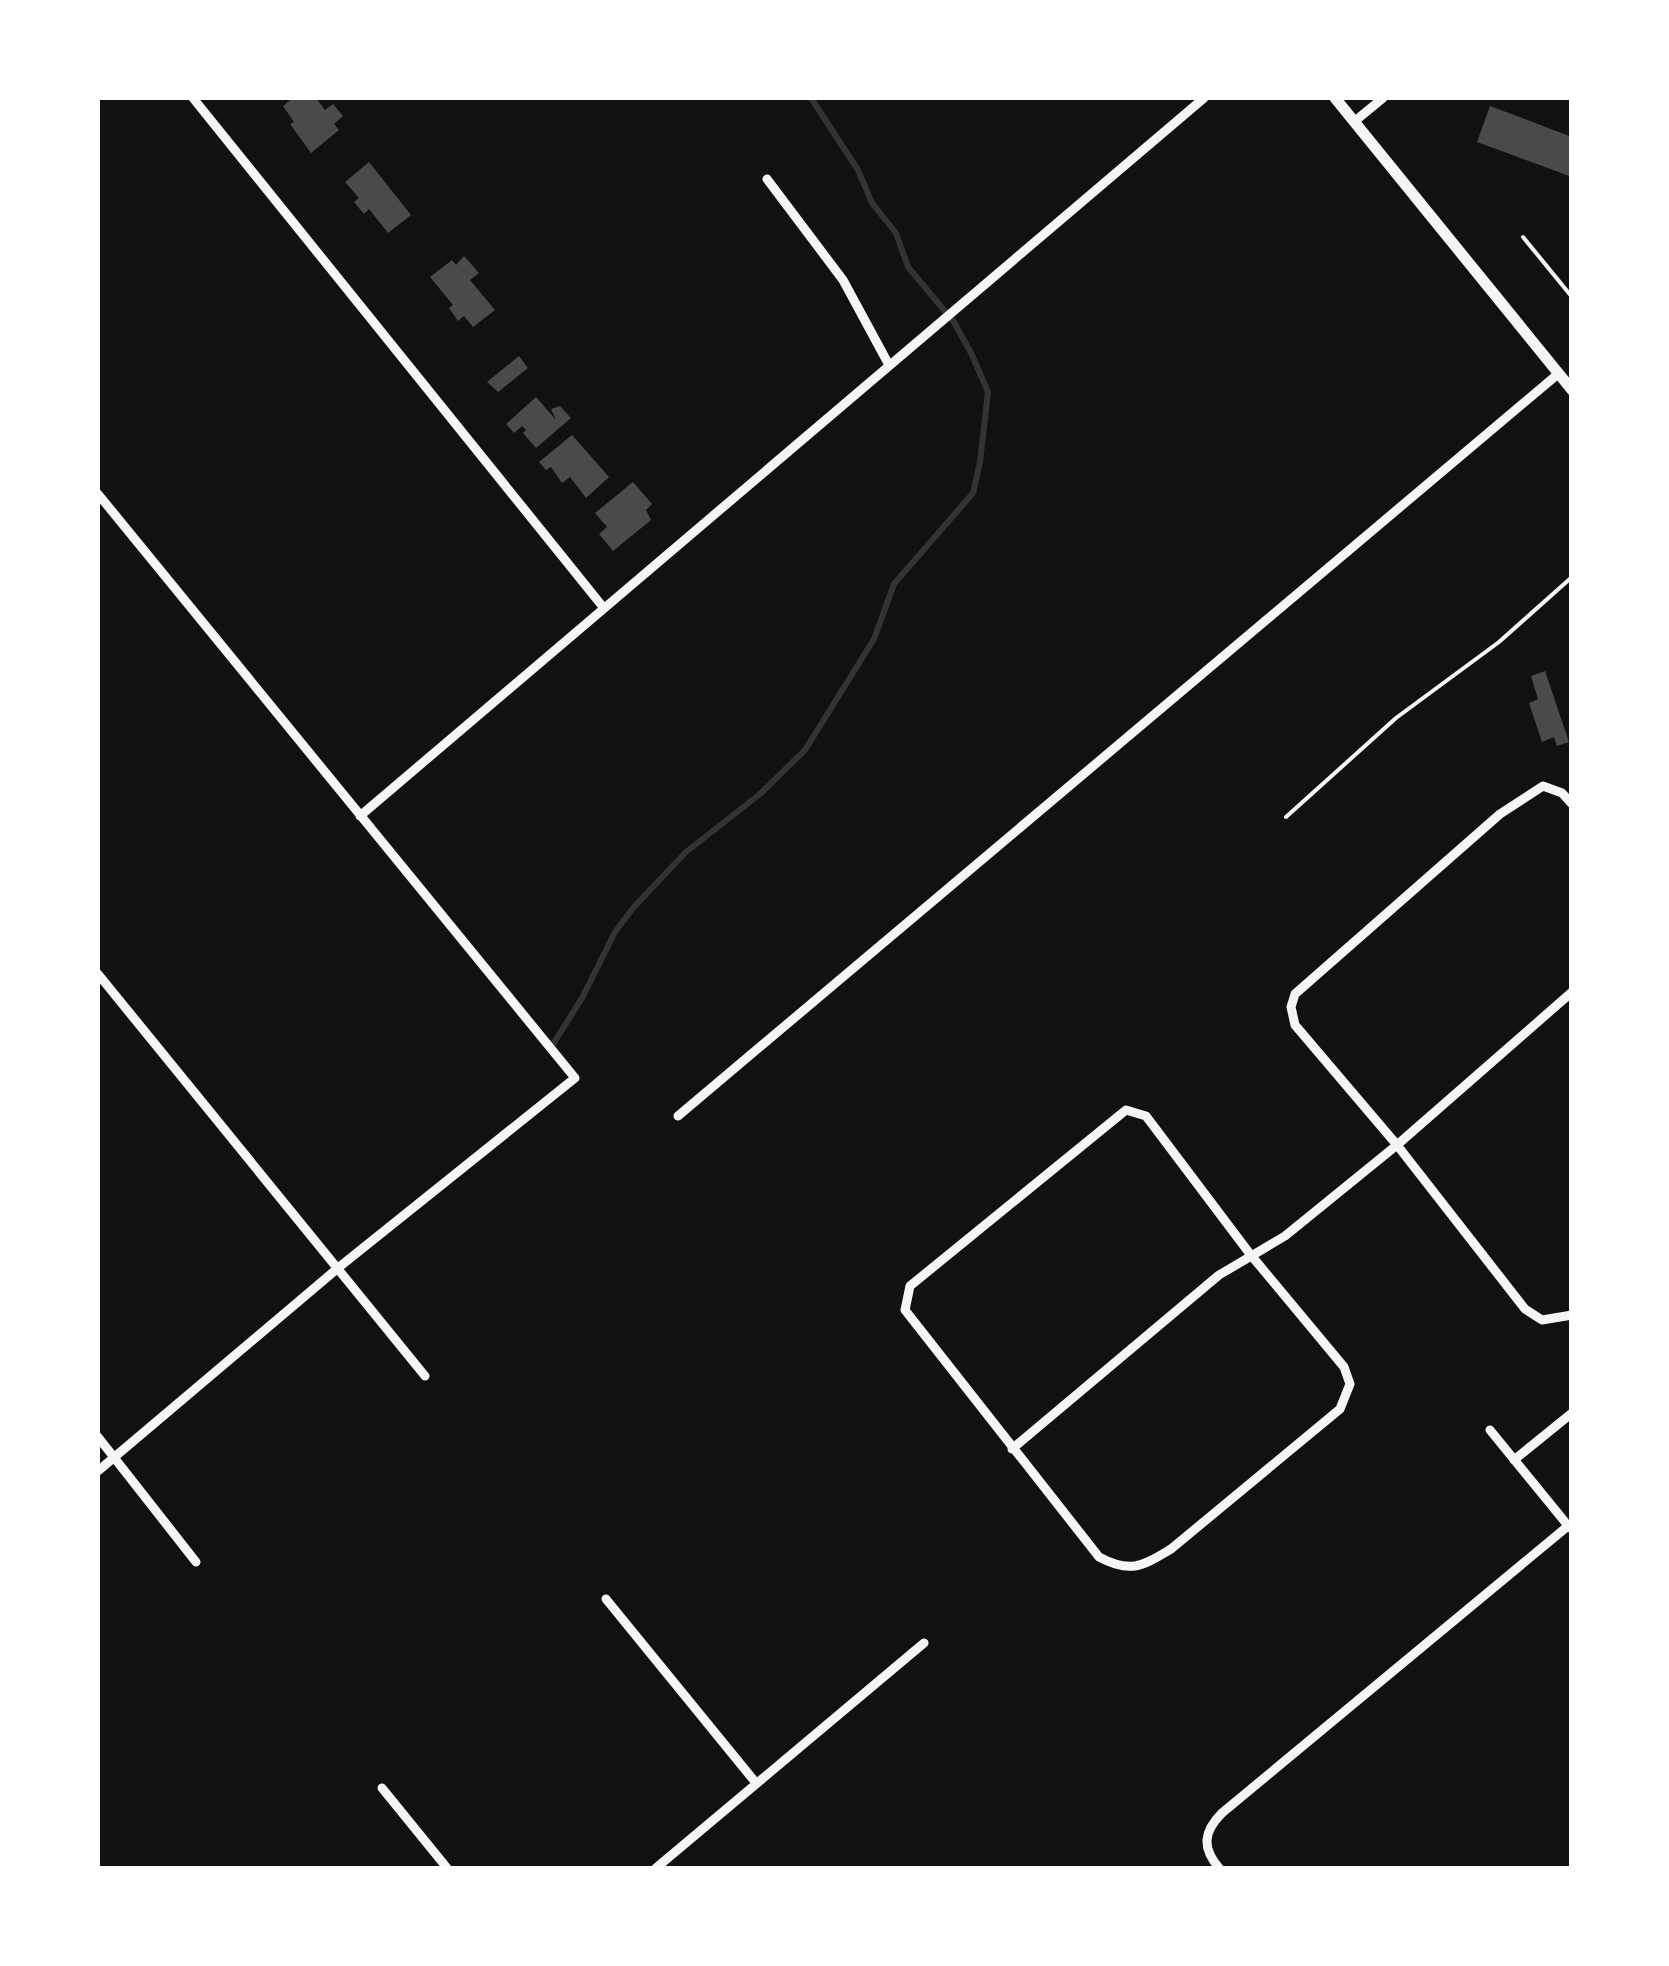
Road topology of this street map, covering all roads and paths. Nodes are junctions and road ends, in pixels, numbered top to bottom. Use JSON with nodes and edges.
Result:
{"nodes":[{"id":1,"x":193,"y":98,"type":"edge"},
{"id":2,"x":1204,"y":98,"type":"edge"},
{"id":3,"x":1336,"y":98,"type":"edge"},
{"id":4,"x":1383,"y":98,"type":"edge"},
{"id":5,"x":1355,"y":121,"type":"junction"},
{"id":6,"x":767,"y":179,"type":"dead end"},
{"id":7,"x":1523,"y":236,"type":"dead end"},
{"id":8,"x":1572,"y":297,"type":"edge"},
{"id":9,"x":889,"y":364,"type":"junction"},
{"id":10,"x":1567,"y":381,"type":"edge"},
{"id":11,"x":98,"y":494,"type":"edge"},
{"id":12,"x":1572,"y":577,"type":"edge"},
{"id":13,"x":603,"y":608,"type":"junction"},
{"id":14,"x":1572,"y":804,"type":"edge"},
{"id":15,"x":360,"y":816,"type":"junction"},
{"id":16,"x":1286,"y":817,"type":"dead end"},
{"id":17,"x":98,"y":974,"type":"edge"},
{"id":18,"x":1572,"y":992,"type":"edge"},
{"id":19,"x":678,"y":1116,"type":"dead end"},
{"id":20,"x":1397,"y":1144,"type":"junction"},
{"id":21,"x":1250,"y":1254,"type":"junction"},
{"id":22,"x":338,"y":1268,"type":"junction"},
{"id":23,"x":1572,"y":1315,"type":"edge"},
{"id":24,"x":426,"y":1376,"type":"dead end"},
{"id":25,"x":1572,"y":1412,"type":"edge"},
{"id":26,"x":1490,"y":1430,"type":"dead end"},
{"id":27,"x":98,"y":1437,"type":"edge"},
{"id":28,"x":1012,"y":1449,"type":"junction"},
{"id":29,"x":114,"y":1458,"type":"junction"},
{"id":30,"x":1514,"y":1460,"type":"junction"},
{"id":31,"x":98,"y":1472,"type":"edge"},
{"id":32,"x":1570,"y":1528,"type":"edge"},
{"id":33,"x":196,"y":1562,"type":"dead end"},
{"id":34,"x":606,"y":1599,"type":"dead end"},
{"id":35,"x":924,"y":1642,"type":"dead end"},
{"id":36,"x":756,"y":1783,"type":"junction"},
{"id":37,"x":382,"y":1788,"type":"dead end"},
{"id":38,"x":447,"y":1868,"type":"edge"},
{"id":39,"x":656,"y":1868,"type":"edge"},
{"id":40,"x":1219,"y":1868,"type":"edge"}],
"edges":[{"from":1,"to":13,"type":"street"},
{"from":2,"to":9,"type":"street"},
{"from":3,"to":5,"type":"street"},
{"from":4,"to":5,"type":"street"},
{"from":5,"to":10,"type":"street"},
{"from":6,"to":9,"type":"street"},
{"from":7,"to":8,"type":"lane"},
{"from":9,"to":13,"type":"street"},
{"from":10,"to":19,"type":"street"},
{"from":11,"to":15,"type":"street"},
{"from":12,"to":16,"type":"lane"},
{"from":13,"to":15,"type":"street"},
{"from":14,"to":20,"type":"street"},
{"from":15,"to":22,"type":"street"},
{"from":17,"to":22,"type":"street"},
{"from":18,"to":20,"type":"street"},
{"from":20,"to":21,"type":"street"},
{"from":20,"to":23,"type":"street"},
{"from":21,"to":28,"type":"street"},
{"from":21,"to":28,"type":"street"},
{"from":21,"to":28,"type":"street"},
{"from":22,"to":24,"type":"street"},
{"from":22,"to":29,"type":"street"},
{"from":25,"to":30,"type":"street"},
{"from":26,"to":30,"type":"street"},
{"from":27,"to":29,"type":"street"},
{"from":29,"to":31,"type":"street"},
{"from":29,"to":33,"type":"street"},
{"from":30,"to":32,"type":"street"},
{"from":32,"to":40,"type":"street"},
{"from":34,"to":36,"type":"street"},
{"from":35,"to":36,"type":"street"},
{"from":36,"to":39,"type":"street"},
{"from":37,"to":38,"type":"street"}]}
